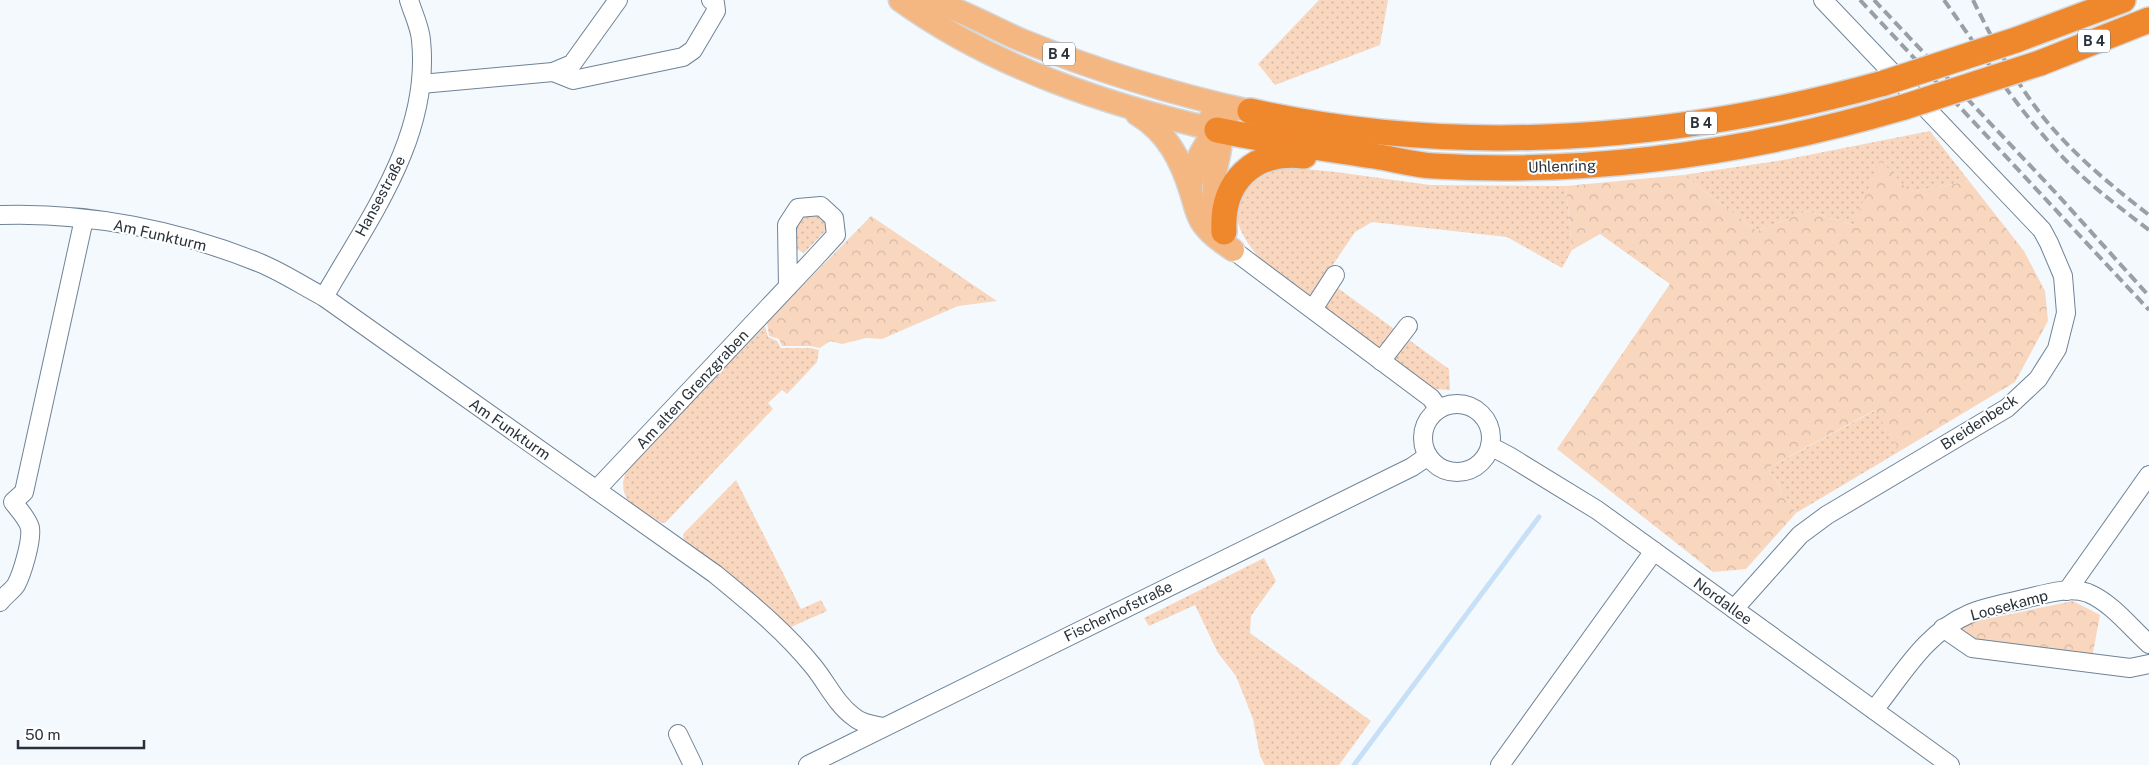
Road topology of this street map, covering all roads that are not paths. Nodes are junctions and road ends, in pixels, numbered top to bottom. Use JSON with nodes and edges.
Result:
{"nodes":[{"id":1,"x":409,"y":0,"type":"edge"},
{"id":2,"x":618,"y":0,"type":"edge"},
{"id":3,"x":711,"y":0,"type":"edge"},
{"id":4,"x":900,"y":0,"type":"edge"},
{"id":5,"x":930,"y":0,"type":"edge"},
{"id":6,"x":1823,"y":0,"type":"edge"},
{"id":7,"x":2123,"y":0,"type":"edge"},
{"id":8,"x":2149,"y":20,"type":"edge"},
{"id":9,"x":553,"y":72,"type":"junction"},
{"id":10,"x":421,"y":84,"type":"junction"},
{"id":11,"x":1192,"y":98,"type":"junction"},
{"id":12,"x":1122,"y":105,"type":"junction"},
{"id":13,"x":1250,"y":111,"type":"junction"},
{"id":14,"x":1217,"y":130,"type":"junction"},
{"id":15,"x":1431,"y":166,"type":"junction"},
{"id":16,"x":1191,"y":192,"type":"junction"},
{"id":17,"x":0,"y":214,"type":"edge"},
{"id":18,"x":84,"y":219,"type":"junction"},
{"id":19,"x":1228,"y":241,"type":"junction"},
{"id":20,"x":1335,"y":275,"type":"dead end"},
{"id":21,"x":788,"y":287,"type":"dead end"},
{"id":22,"x":324,"y":297,"type":"junction"},
{"id":23,"x":1313,"y":309,"type":"junction"},
{"id":24,"x":1408,"y":326,"type":"dead end"},
{"id":25,"x":1381,"y":361,"type":"junction"},
{"id":26,"x":1439,"y":409,"type":"junction"},
{"id":27,"x":1490,"y":446,"type":"junction"},
{"id":28,"x":1428,"y":456,"type":"junction"},
{"id":29,"x":2149,"y":475,"type":"edge"},
{"id":30,"x":596,"y":490,"type":"junction"},
{"id":31,"x":1654,"y":551,"type":"junction"},
{"id":32,"x":2066,"y":591,"type":"junction"},
{"id":33,"x":0,"y":602,"type":"edge"},
{"id":34,"x":1734,"y":609,"type":"junction"},
{"id":35,"x":1943,"y":628,"type":"junction"},
{"id":36,"x":2149,"y":644,"type":"edge"},
{"id":37,"x":2149,"y":664,"type":"edge"},
{"id":38,"x":1874,"y":710,"type":"junction"},
{"id":39,"x":883,"y":727,"type":"junction"},
{"id":40,"x":678,"y":734,"type":"dead end"},
{"id":41,"x":693,"y":765,"type":"edge"},
{"id":42,"x":808,"y":765,"type":"edge"},
{"id":43,"x":1500,"y":765,"type":"edge"},
{"id":44,"x":1950,"y":765,"type":"edge"}],
"edges":[{"from":1,"to":10,"type":"street","name":"Hansestraße"},
{"from":2,"to":9,"type":"street"},
{"from":3,"to":9,"type":"street"},
{"from":4,"to":12,"type":"main road","number":"B 4"},
{"from":5,"to":11,"type":"main road","number":"B 4"},
{"from":6,"to":34,"type":"street","name":"Breidenbeck"},
{"from":7,"to":13,"type":"highway","name":"Uhlenring","number":"B 4","bridge":true},
{"from":8,"to":15,"type":"highway","name":"Uhlenring","number":"B 4","bridge":true},
{"from":9,"to":10,"type":"street"},
{"from":10,"to":22,"type":"street","name":"Hansestraße"},
{"from":11,"to":13,"type":"main road","number":"B 4"},
{"from":11,"to":14,"type":"main road"},
{"from":12,"to":14,"type":"main road","number":"B 4"},
{"from":12,"to":16,"type":"main road"},
{"from":13,"to":14,"type":"main road"},
{"from":14,"to":15,"type":"highway","name":"Uhlenring","number":"B 4"},
{"from":14,"to":16,"type":"main road"},
{"from":14,"to":19,"type":"main road"},
{"from":15,"to":19,"type":"highway"},
{"from":16,"to":19,"type":"main road"},
{"from":17,"to":18,"type":"street","name":"Am Funkturm"},
{"from":18,"to":22,"type":"street","name":"Am Funkturm"},
{"from":18,"to":33,"type":"street"},
{"from":19,"to":23,"type":"street"},
{"from":20,"to":23,"type":"street"},
{"from":21,"to":30,"type":"street","name":"Am alten Grenzgraben"},
{"from":22,"to":30,"type":"street","name":"Am Funkturm"},
{"from":23,"to":25,"type":"street"},
{"from":24,"to":25,"type":"street"},
{"from":25,"to":26,"type":"street"},
{"from":26,"to":27,"type":"street"},
{"from":26,"to":28,"type":"street"},
{"from":27,"to":28,"type":"street"},
{"from":27,"to":31,"type":"street","name":"Nordallee"},
{"from":28,"to":39,"type":"street","name":"Fischerhofstraße"},
{"from":29,"to":32,"type":"street","name":"Loosekamp"},
{"from":30,"to":39,"type":"street","name":"Am Funkturm"},
{"from":31,"to":34,"type":"street","name":"Nordallee"},
{"from":31,"to":43,"type":"street"},
{"from":32,"to":35,"type":"street","name":"Loosekamp"},
{"from":32,"to":36,"type":"street","name":"Loosekamp"},
{"from":34,"to":38,"type":"street","name":"Nordallee"},
{"from":35,"to":37,"type":"street"},
{"from":35,"to":38,"type":"street","name":"Loosekamp"},
{"from":38,"to":44,"type":"street","name":"Nordallee"},
{"from":39,"to":42,"type":"street","name":"Fischerhofstraße"},
{"from":40,"to":41,"type":"street"}]}
